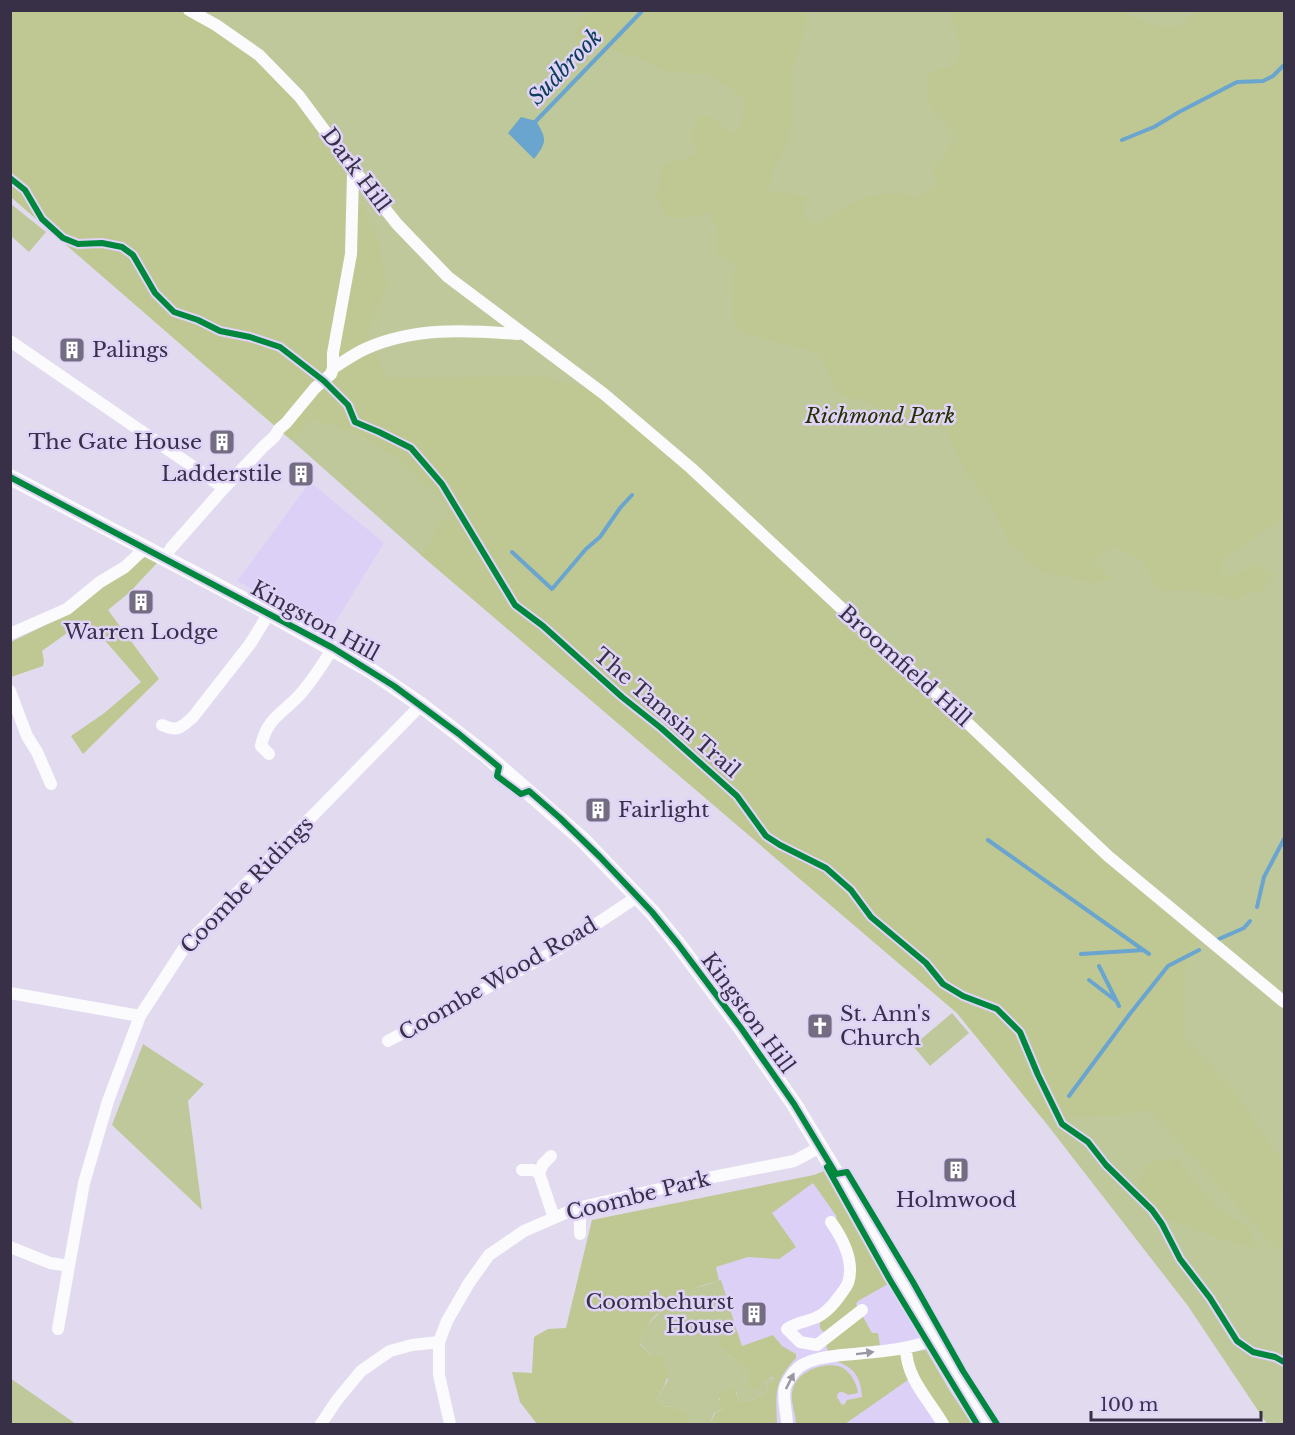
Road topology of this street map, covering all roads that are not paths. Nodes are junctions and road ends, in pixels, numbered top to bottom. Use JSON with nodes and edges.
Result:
{"nodes":[{"id":1,"x":189,"y":10,"type":"edge"},
{"id":2,"x":354,"y":170,"type":"junction"},
{"id":3,"x":522,"y":333,"type":"junction"},
{"id":4,"x":10,"y":341,"type":"edge"},
{"id":5,"x":333,"y":368,"type":"junction"},
{"id":6,"x":10,"y":477,"type":"edge"},
{"id":7,"x":224,"y":488,"type":"junction"},
{"id":8,"x":145,"y":548,"type":"junction"},
{"id":9,"x":165,"y":558,"type":"junction"},
{"id":10,"x":269,"y":613,"type":"junction"},
{"id":11,"x":10,"y":634,"type":"edge"},
{"id":12,"x":333,"y":648,"type":"junction"},
{"id":13,"x":10,"y":691,"type":"edge"},
{"id":14,"x":421,"y":705,"type":"junction"},
{"id":15,"x":162,"y":725,"type":"dead end"},
{"id":16,"x":269,"y":753,"type":"dead end"},
{"id":17,"x":51,"y":784,"type":"dead end"},
{"id":18,"x":637,"y":897,"type":"junction"},
{"id":19,"x":10,"y":993,"type":"edge"},
{"id":20,"x":1284,"y":1002,"type":"edge"},
{"id":21,"x":140,"y":1016,"type":"junction"},
{"id":22,"x":388,"y":1041,"type":"dead end"},
{"id":23,"x":820,"y":1147,"type":"junction"},
{"id":24,"x":551,"y":1156,"type":"dead end"},
{"id":25,"x":522,"y":1170,"type":"dead end"},
{"id":26,"x":539,"y":1173,"type":"junction"},
{"id":27,"x":580,"y":1207,"type":"junction"},
{"id":28,"x":554,"y":1218,"type":"junction"},
{"id":29,"x":831,"y":1222,"type":"dead end"},
{"id":30,"x":580,"y":1234,"type":"dead end"},
{"id":31,"x":10,"y":1247,"type":"edge"},
{"id":32,"x":69,"y":1266,"type":"junction"},
{"id":33,"x":862,"y":1310,"type":"dead end"},
{"id":34,"x":58,"y":1329,"type":"dead end"},
{"id":35,"x":934,"y":1339,"type":"junction"},
{"id":36,"x":439,"y":1342,"type":"junction"},
{"id":37,"x":819,"y":1344,"type":"junction"},
{"id":38,"x":906,"y":1348,"type":"junction"},
{"id":39,"x":824,"y":1358,"type":"junction"},
{"id":40,"x":321,"y":1425,"type":"edge"},
{"id":41,"x":450,"y":1425,"type":"edge"},
{"id":42,"x":788,"y":1425,"type":"edge"},
{"id":43,"x":943,"y":1425,"type":"edge"},
{"id":44,"x":987,"y":1425,"type":"edge"}],
"edges":[{"from":1,"to":2,"type":"street","name":"Dark Hill"},
{"from":2,"to":3,"type":"street","name":"Dark Hill"},
{"from":2,"to":5,"type":"street"},
{"from":3,"to":5,"type":"street"},
{"from":3,"to":20,"type":"street","name":"Broomfield Hill"},
{"from":4,"to":7,"type":"street"},
{"from":5,"to":7,"type":"street"},
{"from":6,"to":8,"type":"main road","name":"Kingston Hill"},
{"from":7,"to":9,"type":"street"},
{"from":8,"to":9,"type":"main road","name":"Kingston Hill"},
{"from":8,"to":11,"type":"street"},
{"from":9,"to":10,"type":"main road","name":"Kingston Hill"},
{"from":10,"to":12,"type":"main road","name":"Kingston Hill"},
{"from":10,"to":15,"type":"street"},
{"from":12,"to":14,"type":"main road","name":"Kingston Hill"},
{"from":12,"to":16,"type":"street"},
{"from":13,"to":17,"type":"street"},
{"from":14,"to":18,"type":"main road","name":"Kingston Hill"},
{"from":14,"to":21,"type":"street","name":"Coombe Ridings"},
{"from":18,"to":22,"type":"street","name":"Coombe Wood Road"},
{"from":18,"to":23,"type":"main road","name":"Kingston Hill"},
{"from":19,"to":21,"type":"street"},
{"from":21,"to":32,"type":"street","name":"Coombe Ridings"},
{"from":23,"to":27,"type":"street","name":"Coombe Park"},
{"from":23,"to":35,"type":"main road","name":"Kingston Hill"},
{"from":24,"to":26,"type":"street"},
{"from":25,"to":26,"type":"street"},
{"from":26,"to":28,"type":"street"},
{"from":27,"to":28,"type":"street","name":"Coombe Park"},
{"from":27,"to":30,"type":"street"},
{"from":28,"to":36,"type":"street","name":"Coombe Park"},
{"from":29,"to":37,"type":"street"},
{"from":31,"to":32,"type":"street"},
{"from":32,"to":34,"type":"street","name":"Coombe Ridings"},
{"from":33,"to":37,"type":"street"},
{"from":35,"to":38,"type":"street"},
{"from":35,"to":44,"type":"main road","name":"Kingston Hill"},
{"from":36,"to":40,"type":"street"},
{"from":36,"to":41,"type":"street","name":"Coombe Park"},
{"from":37,"to":39,"type":"street"},
{"from":39,"to":38,"type":"street","one_way":true},
{"from":38,"to":43,"type":"street"},
{"from":42,"to":39,"type":"street","one_way":true}]}
